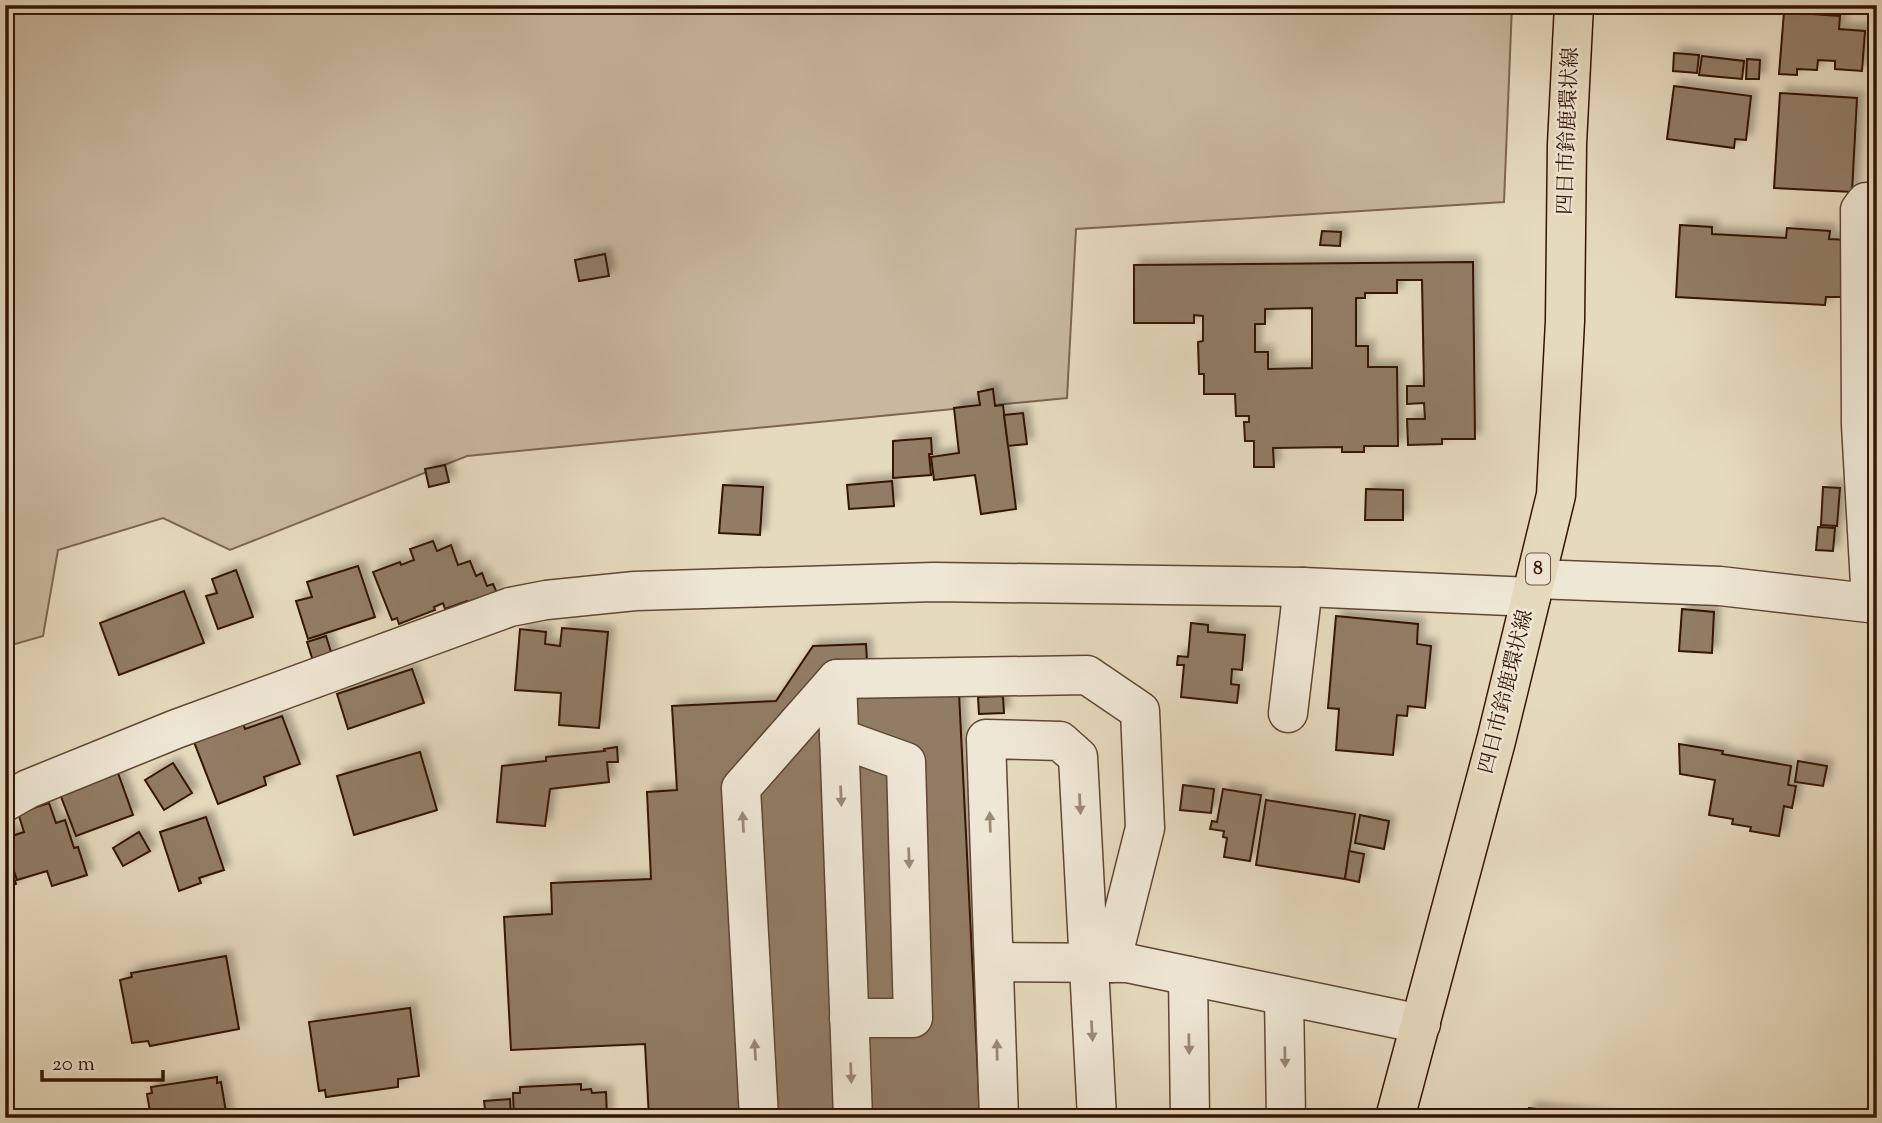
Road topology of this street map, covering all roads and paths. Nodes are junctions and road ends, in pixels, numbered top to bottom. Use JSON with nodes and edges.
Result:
{"nodes":[{"id":1,"x":1574,"y":5,"type":"edge"},
{"id":2,"x":1877,"y":202,"type":"edge"},
{"id":3,"x":1303,"y":587,"type":"junction"},
{"id":4,"x":1534,"y":588,"type":"junction"},
{"id":5,"x":1874,"y":603,"type":"edge"},
{"id":6,"x":837,"y":679,"type":"junction"},
{"id":7,"x":1288,"y":713,"type":"dead end"},
{"id":8,"x":839,"y":737,"type":"junction"},
{"id":9,"x":5,"y":802,"type":"edge"},
{"id":10,"x":995,"y":962,"type":"junction"},
{"id":11,"x":1100,"y":963,"type":"junction"},
{"id":12,"x":1188,"y":976,"type":"junction"},
{"id":13,"x":1284,"y":996,"type":"junction"},
{"id":14,"x":849,"y":1018,"type":"junction"},
{"id":15,"x":1421,"y":1024,"type":"junction"},
{"id":16,"x":759,"y":1118,"type":"edge"},
{"id":17,"x":853,"y":1118,"type":"edge"},
{"id":18,"x":999,"y":1118,"type":"edge"},
{"id":19,"x":1097,"y":1118,"type":"edge"},
{"id":20,"x":1190,"y":1118,"type":"edge"},
{"id":21,"x":1286,"y":1118,"type":"edge"},
{"id":22,"x":1395,"y":1118,"type":"edge"}],
"edges":[{"from":1,"to":4,"type":"main road","name":"四日市鈴鹿環状線","number":"8"},
{"from":2,"to":5,"type":"street"},
{"from":3,"to":4,"type":"street"},
{"from":3,"to":7,"type":"street"},
{"from":3,"to":9,"type":"street"},
{"from":4,"to":5,"type":"street"},
{"from":4,"to":15,"type":"main road","name":"四日市鈴鹿環状線","number":"8"},
{"from":6,"to":8,"type":"street"},
{"from":6,"to":11,"type":"street"},
{"from":16,"to":6,"type":"street","one_way":true},
{"from":8,"to":14,"type":"street","one_way":true},
{"from":8,"to":14,"type":"street","one_way":true},
{"from":10,"to":11,"type":"street"},
{"from":10,"to":11,"type":"street","one_way":true},
{"from":18,"to":10,"type":"street","one_way":true},
{"from":11,"to":12,"type":"street"},
{"from":11,"to":19,"type":"street","one_way":true},
{"from":12,"to":13,"type":"street"},
{"from":12,"to":20,"type":"street","one_way":true},
{"from":13,"to":15,"type":"street"},
{"from":13,"to":21,"type":"street","one_way":true},
{"from":14,"to":17,"type":"street","one_way":true},
{"from":15,"to":22,"type":"main road","name":"四日市鈴鹿環状線","number":"8"}]}
